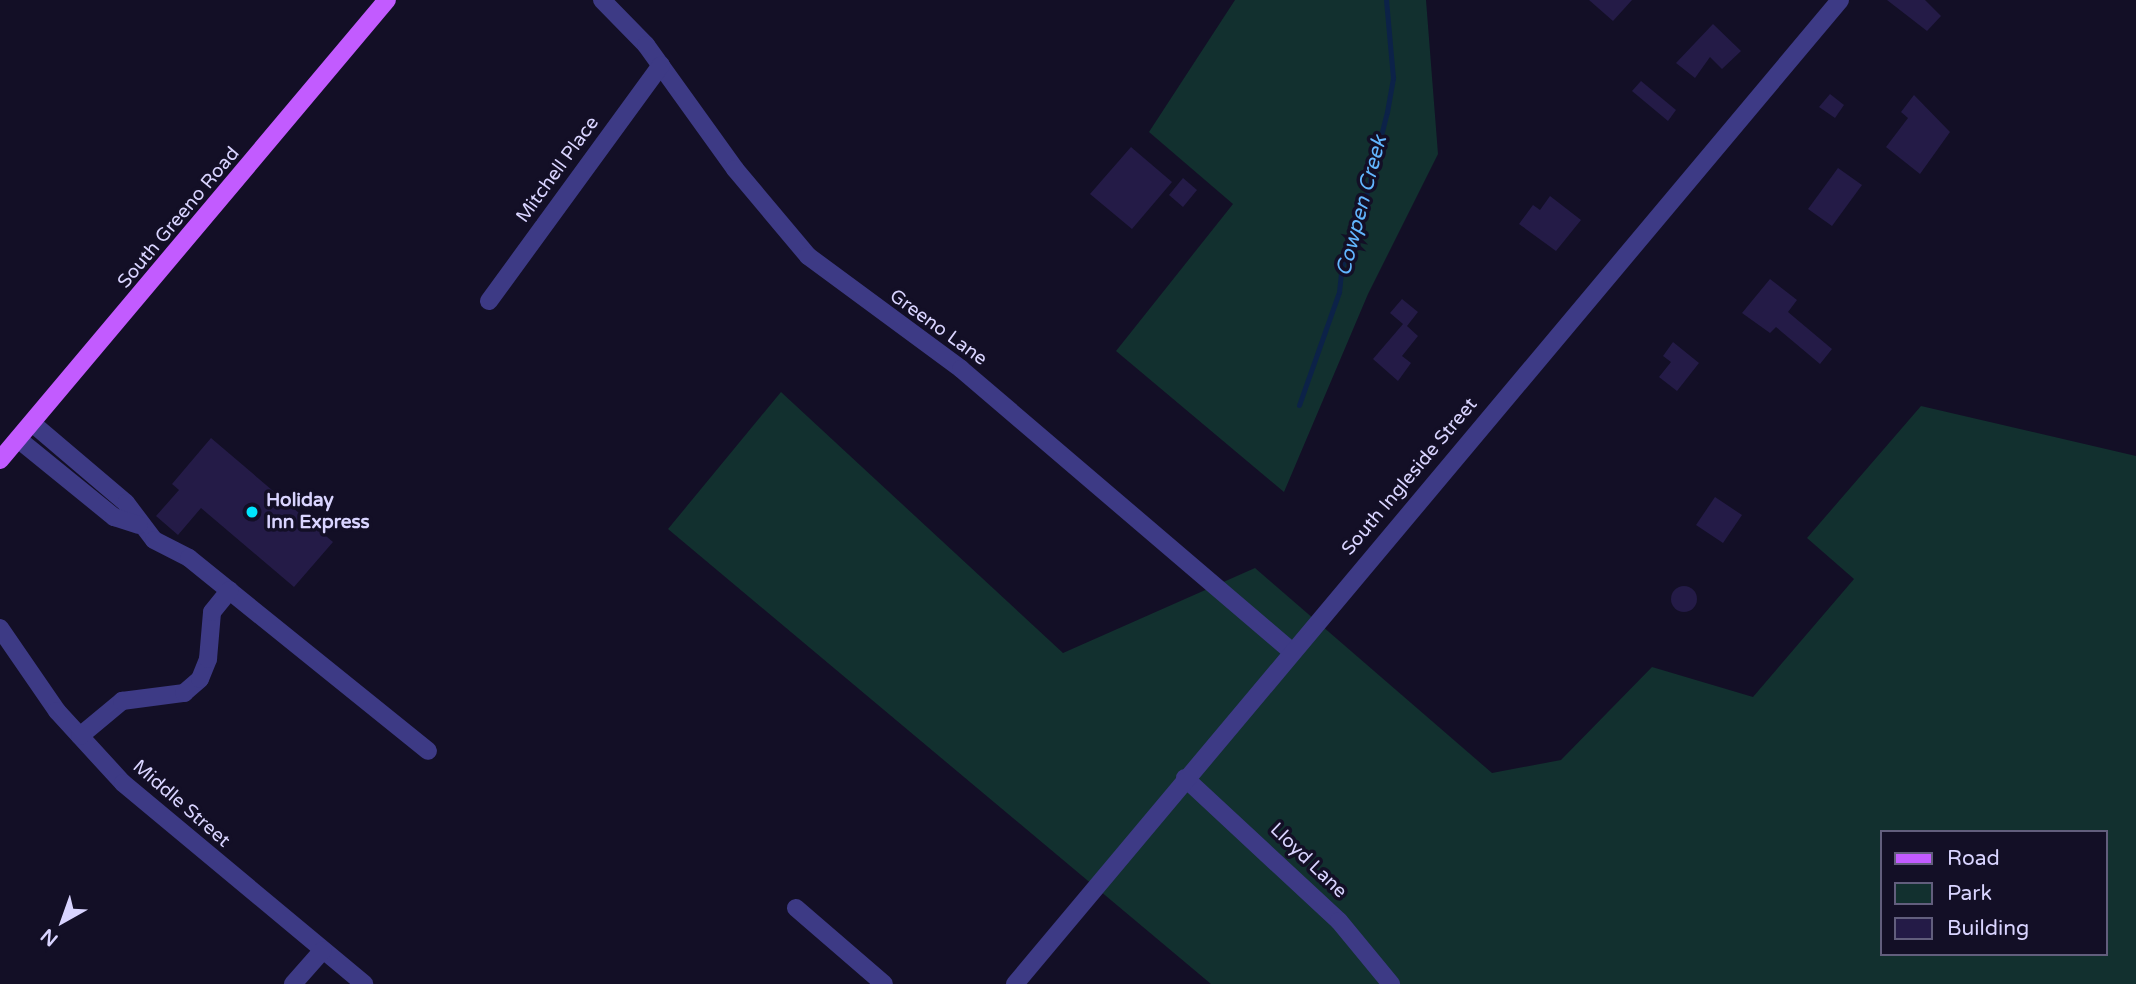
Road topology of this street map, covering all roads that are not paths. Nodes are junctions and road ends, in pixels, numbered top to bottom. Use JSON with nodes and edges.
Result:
{"nodes":[{"id":1,"x":387,"y":0,"type":"edge"},
{"id":2,"x":602,"y":0,"type":"edge"},
{"id":3,"x":1840,"y":0,"type":"edge"},
{"id":4,"x":661,"y":65,"type":"junction"},
{"id":5,"x":489,"y":301,"type":"dead end"},
{"id":6,"x":32,"y":423,"type":"junction"},
{"id":7,"x":18,"y":439,"type":"junction"},
{"id":8,"x":0,"y":460,"type":"edge"},
{"id":9,"x":139,"y":525,"type":"junction"},
{"id":10,"x":230,"y":590,"type":"junction"},
{"id":11,"x":0,"y":628,"type":"edge"},
{"id":12,"x":1290,"y":651,"type":"junction"},
{"id":13,"x":80,"y":736,"type":"junction"},
{"id":14,"x":428,"y":751,"type":"dead end"},
{"id":15,"x":1185,"y":778,"type":"junction"},
{"id":16,"x":796,"y":908,"type":"dead end"},
{"id":17,"x":323,"y":950,"type":"junction"},
{"id":18,"x":293,"y":984,"type":"edge"},
{"id":19,"x":363,"y":984,"type":"edge"},
{"id":20,"x":884,"y":984,"type":"edge"},
{"id":21,"x":1015,"y":984,"type":"edge"},
{"id":22,"x":1391,"y":984,"type":"edge"}],
"edges":[{"from":1,"to":6,"type":"main road","name":"South Greeno Road"},
{"from":2,"to":4,"type":"street","name":"Greeno Lane"},
{"from":3,"to":12,"type":"street","name":"South Ingleside Street"},
{"from":4,"to":5,"type":"street","name":"Mitchell Place"},
{"from":4,"to":12,"type":"street","name":"Greeno Lane"},
{"from":6,"to":7,"type":"main road","name":"South Greeno Road"},
{"from":6,"to":9,"type":"street"},
{"from":7,"to":8,"type":"main road","name":"South Greeno Road"},
{"from":7,"to":9,"type":"street"},
{"from":9,"to":10,"type":"street"},
{"from":10,"to":13,"type":"street"},
{"from":10,"to":14,"type":"street"},
{"from":11,"to":13,"type":"street","name":"Middle Street"},
{"from":12,"to":15,"type":"street","name":"South Ingleside Street"},
{"from":13,"to":17,"type":"street","name":"Middle Street"},
{"from":15,"to":21,"type":"street","name":"South Ingleside Street"},
{"from":15,"to":22,"type":"street","name":"Lloyd Lane"},
{"from":16,"to":20,"type":"street"},
{"from":17,"to":18,"type":"street"},
{"from":17,"to":19,"type":"street","name":"Middle Street"}]}
